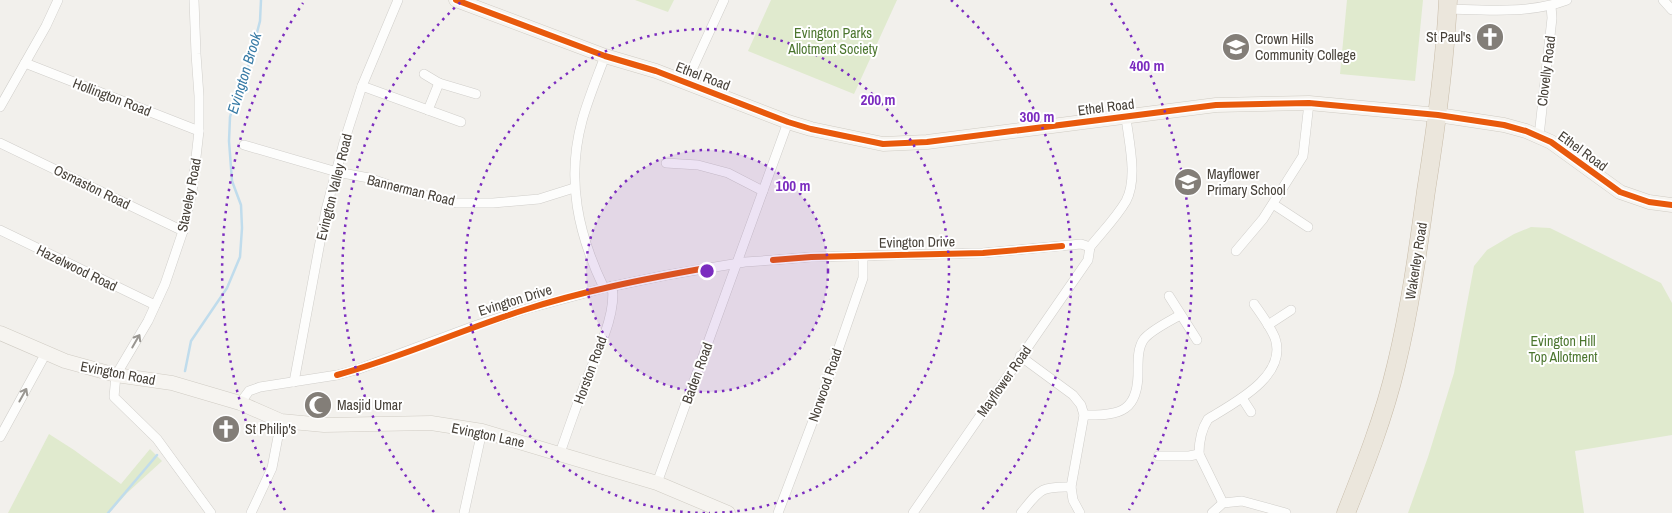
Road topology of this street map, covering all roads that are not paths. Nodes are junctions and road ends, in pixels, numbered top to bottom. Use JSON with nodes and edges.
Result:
{"nodes":[{"id":1,"x":58,"y":0,"type":"edge"},
{"id":2,"x":194,"y":0,"type":"edge"},
{"id":3,"x":398,"y":0,"type":"edge"},
{"id":4,"x":456,"y":0,"type":"edge"},
{"id":5,"x":724,"y":0,"type":"edge"},
{"id":6,"x":1567,"y":0,"type":"edge"},
{"id":7,"x":1664,"y":0,"type":"edge"},
{"id":8,"x":1448,"y":4,"type":"edge"},
{"id":9,"x":1551,"y":6,"type":"junction"},
{"id":10,"x":1672,"y":10,"type":"edge"},
{"id":11,"x":605,"y":56,"type":"junction"},
{"id":12,"x":25,"y":63,"type":"junction"},
{"id":13,"x":424,"y":74,"type":"dead end"},
{"id":14,"x":439,"y":82,"type":"junction"},
{"id":15,"x":686,"y":83,"type":"junction"},
{"id":16,"x":362,"y":86,"type":"junction"},
{"id":17,"x":476,"y":94,"type":"dead end"},
{"id":18,"x":1309,"y":103,"type":"junction"},
{"id":19,"x":0,"y":107,"type":"edge"},
{"id":20,"x":428,"y":110,"type":"junction"},
{"id":21,"x":1438,"y":116,"type":"junction"},
{"id":22,"x":1126,"y":118,"type":"junction"},
{"id":23,"x":461,"y":122,"type":"dead end"},
{"id":24,"x":788,"y":122,"type":"junction"},
{"id":25,"x":199,"y":131,"type":"junction"},
{"id":26,"x":1539,"y":136,"type":"junction"},
{"id":27,"x":0,"y":142,"type":"edge"},
{"id":28,"x":244,"y":145,"type":"dead end"},
{"id":29,"x":666,"y":163,"type":"dead end"},
{"id":30,"x":337,"y":172,"type":"junction"},
{"id":31,"x":574,"y":188,"type":"junction"},
{"id":32,"x":763,"y":191,"type":"junction"},
{"id":33,"x":1273,"y":204,"type":"junction"},
{"id":34,"x":1672,"y":205,"type":"edge"},
{"id":35,"x":1308,"y":227,"type":"dead end"},
{"id":36,"x":0,"y":230,"type":"edge"},
{"id":37,"x":183,"y":231,"type":"junction"},
{"id":38,"x":1090,"y":247,"type":"junction"},
{"id":39,"x":1236,"y":251,"type":"dead end"},
{"id":40,"x":863,"y":256,"type":"junction"},
{"id":41,"x":738,"y":264,"type":"junction"},
{"id":42,"x":608,"y":287,"type":"junction"},
{"id":43,"x":1169,"y":296,"type":"dead end"},
{"id":44,"x":1254,"y":304,"type":"dead end"},
{"id":45,"x":155,"y":305,"type":"junction"},
{"id":46,"x":1291,"y":310,"type":"dead end"},
{"id":47,"x":1180,"y":315,"type":"junction"},
{"id":48,"x":1268,"y":324,"type":"junction"},
{"id":49,"x":0,"y":333,"type":"edge"},
{"id":50,"x":1196,"y":340,"type":"dead end"},
{"id":51,"x":46,"y":353,"type":"junction"},
{"id":52,"x":1020,"y":356,"type":"junction"},
{"id":53,"x":116,"y":375,"type":"junction"},
{"id":54,"x":294,"y":382,"type":"junction"},
{"id":55,"x":1242,"y":398,"type":"junction"},
{"id":56,"x":240,"y":402,"type":"junction"},
{"id":57,"x":1251,"y":412,"type":"dead end"},
{"id":58,"x":1084,"y":415,"type":"junction"},
{"id":59,"x":281,"y":421,"type":"junction"},
{"id":60,"x":482,"y":431,"type":"junction"},
{"id":61,"x":0,"y":437,"type":"edge"},
{"id":62,"x":560,"y":453,"type":"junction"},
{"id":63,"x":1199,"y":454,"type":"junction"},
{"id":64,"x":1158,"y":456,"type":"dead end"},
{"id":65,"x":657,"y":483,"type":"junction"},
{"id":66,"x":1071,"y":487,"type":"junction"},
{"id":67,"x":1223,"y":503,"type":"junction"},
{"id":68,"x":211,"y":513,"type":"edge"},
{"id":69,"x":251,"y":513,"type":"edge"},
{"id":70,"x":464,"y":513,"type":"edge"},
{"id":71,"x":728,"y":513,"type":"edge"},
{"id":72,"x":778,"y":513,"type":"edge"},
{"id":73,"x":912,"y":513,"type":"edge"},
{"id":74,"x":1021,"y":513,"type":"edge"},
{"id":75,"x":1080,"y":513,"type":"edge"},
{"id":76,"x":1212,"y":513,"type":"edge"},
{"id":77,"x":1286,"y":513,"type":"edge"},
{"id":78,"x":1346,"y":513,"type":"edge"}],
"edges":[{"from":1,"to":12,"type":"street"},
{"from":2,"to":25,"type":"street","name":"Staveley Road"},
{"from":3,"to":16,"type":"street","name":"Evington Valley Road"},
{"from":4,"to":11,"type":"street","name":"Ethel Road"},
{"from":5,"to":15,"type":"street"},
{"from":6,"to":9,"type":"street"},
{"from":7,"to":10,"type":"street"},
{"from":8,"to":9,"type":"street"},
{"from":8,"to":21,"type":"highway","name":"Wakerley Road"},
{"from":9,"to":26,"type":"street","name":"Clovelly Road"},
{"from":11,"to":15,"type":"street","name":"Ethel Road"},
{"from":11,"to":31,"type":"street"},
{"from":12,"to":19,"type":"street"},
{"from":12,"to":25,"type":"street","name":"Hollington Road"},
{"from":13,"to":14,"type":"street"},
{"from":14,"to":17,"type":"street"},
{"from":14,"to":20,"type":"street"},
{"from":15,"to":24,"type":"street","name":"Ethel Road"},
{"from":16,"to":20,"type":"street"},
{"from":16,"to":30,"type":"street","name":"Evington Valley Road"},
{"from":18,"to":21,"type":"street","name":"Ethel Road"},
{"from":18,"to":22,"type":"street","name":"Ethel Road"},
{"from":18,"to":33,"type":"street"},
{"from":20,"to":23,"type":"street"},
{"from":21,"to":26,"type":"street","name":"Ethel Road"},
{"from":21,"to":78,"type":"highway","name":"Wakerley Road"},
{"from":22,"to":24,"type":"street","name":"Ethel Road"},
{"from":22,"to":38,"type":"street"},
{"from":24,"to":32,"type":"street","name":"Baden Road"},
{"from":25,"to":37,"type":"street","name":"Staveley Road"},
{"from":26,"to":34,"type":"street","name":"Ethel Road"},
{"from":27,"to":37,"type":"street","name":"Osmaston Road"},
{"from":28,"to":30,"type":"street","name":"Bannerman Road"},
{"from":29,"to":32,"type":"street"},
{"from":30,"to":31,"type":"street","name":"Bannerman Road"},
{"from":30,"to":54,"type":"street","name":"Evington Valley Road"},
{"from":31,"to":42,"type":"street"},
{"from":32,"to":41,"type":"street","name":"Baden Road"},
{"from":33,"to":35,"type":"street"},
{"from":33,"to":39,"type":"street"},
{"from":36,"to":45,"type":"street","name":"Hazelwood Road"},
{"from":37,"to":45,"type":"street","name":"Staveley Road"},
{"from":38,"to":40,"type":"street","name":"Evington Drive"},
{"from":38,"to":52,"type":"street","name":"Mayflower Road"},
{"from":40,"to":41,"type":"street","name":"Evington Drive"},
{"from":40,"to":72,"type":"street","name":"Norwood Road"},
{"from":41,"to":42,"type":"street","name":"Evington Drive"},
{"from":41,"to":65,"type":"street","name":"Baden Road"},
{"from":42,"to":54,"type":"street","name":"Evington Drive"},
{"from":42,"to":62,"type":"street","name":"Horston Road"},
{"from":43,"to":47,"type":"street"},
{"from":44,"to":48,"type":"street"},
{"from":53,"to":45,"type":"street","name":"Staveley Road","one_way":true},
{"from":46,"to":48,"type":"street"},
{"from":47,"to":50,"type":"street"},
{"from":47,"to":58,"type":"street"},
{"from":48,"to":55,"type":"street"},
{"from":49,"to":51,"type":"street","name":"Evington Road"},
{"from":51,"to":53,"type":"street","name":"Evington Road"},
{"from":61,"to":51,"type":"street","one_way":true},
{"from":52,"to":58,"type":"street"},
{"from":52,"to":73,"type":"street","name":"Mayflower Road"},
{"from":53,"to":56,"type":"street","name":"Evington Road"},
{"from":53,"to":68,"type":"street"},
{"from":54,"to":56,"type":"street","name":"Evington Drive"},
{"from":55,"to":57,"type":"street"},
{"from":55,"to":63,"type":"street"},
{"from":56,"to":59,"type":"street","name":"Evington Lane"},
{"from":58,"to":66,"type":"street"},
{"from":59,"to":60,"type":"street","name":"Evington Lane"},
{"from":59,"to":69,"type":"street"},
{"from":60,"to":62,"type":"street","name":"Evington Lane"},
{"from":60,"to":70,"type":"street"},
{"from":62,"to":65,"type":"street","name":"Evington Lane"},
{"from":63,"to":64,"type":"street"},
{"from":63,"to":67,"type":"street"},
{"from":65,"to":71,"type":"street","name":"Evington Lane"},
{"from":66,"to":74,"type":"street"},
{"from":66,"to":75,"type":"street"},
{"from":67,"to":76,"type":"street"},
{"from":67,"to":77,"type":"street"}]}
